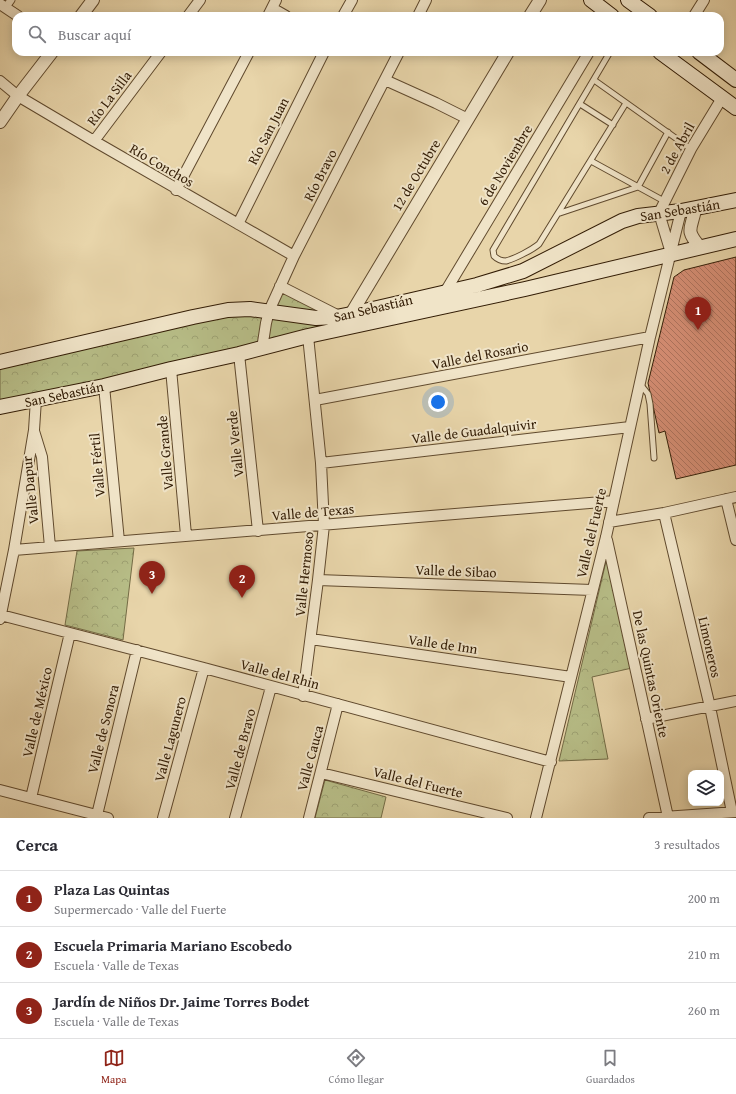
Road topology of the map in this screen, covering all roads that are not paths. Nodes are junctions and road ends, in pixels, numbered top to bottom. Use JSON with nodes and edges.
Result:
{"nodes":[{"id":1,"x":93,"y":0,"type":"edge"},
{"id":2,"x":200,"y":0,"type":"edge"},
{"id":3,"x":352,"y":0,"type":"edge"},
{"id":4,"x":426,"y":0,"type":"edge"},
{"id":5,"x":540,"y":0,"type":"edge"},
{"id":6,"x":591,"y":0,"type":"edge"},
{"id":7,"x":628,"y":0,"type":"edge"},
{"id":8,"x":704,"y":0,"type":"edge"},
{"id":9,"x":6,"y":4,"type":"edge"},
{"id":10,"x":14,"y":12,"type":"edge"},
{"id":11,"x":83,"y":12,"type":"edge"},
{"id":12,"x":191,"y":12,"type":"edge"},
{"id":13,"x":345,"y":12,"type":"edge"},
{"id":14,"x":420,"y":12,"type":"edge"},
{"id":15,"x":532,"y":12,"type":"edge"},
{"id":16,"x":607,"y":12,"type":"edge"},
{"id":17,"x":644,"y":12,"type":"edge"},
{"id":18,"x":696,"y":12,"type":"edge"},
{"id":19,"x":49,"y":56,"type":"edge"},
{"id":20,"x":158,"y":56,"type":"edge"},
{"id":21,"x":247,"y":56,"type":"edge"},
{"id":22,"x":322,"y":56,"type":"edge"},
{"id":23,"x":397,"y":56,"type":"edge"},
{"id":24,"x":506,"y":56,"type":"edge"},
{"id":25,"x":587,"y":56,"type":"edge"},
{"id":26,"x":608,"y":56,"type":"edge"},
{"id":27,"x":665,"y":56,"type":"edge"},
{"id":28,"x":704,"y":56,"type":"edge"},
{"id":29,"x":385,"y":80,"type":"junction"},
{"id":30,"x":594,"y":80,"type":"junction"},
{"id":31,"x":736,"y":80,"type":"edge"},
{"id":32,"x":0,"y":81,"type":"edge"},
{"id":33,"x":18,"y":96,"type":"junction"},
{"id":34,"x":722,"y":98,"type":"junction"},
{"id":35,"x":626,"y":103,"type":"junction"},
{"id":36,"x":580,"y":104,"type":"junction"},
{"id":37,"x":736,"y":108,"type":"edge"},
{"id":38,"x":468,"y":119,"type":"junction"},
{"id":39,"x":0,"y":122,"type":"edge"},
{"id":40,"x":613,"y":125,"type":"junction"},
{"id":41,"x":668,"y":132,"type":"junction"},
{"id":42,"x":94,"y":141,"type":"junction"},
{"id":43,"x":691,"y":149,"type":"junction"},
{"id":44,"x":591,"y":161,"type":"junction"},
{"id":45,"x":638,"y":187,"type":"junction"},
{"id":46,"x":176,"y":190,"type":"junction"},
{"id":47,"x":736,"y":200,"type":"edge"},
{"id":48,"x":661,"y":207,"type":"junction"},
{"id":49,"x":688,"y":210,"type":"junction"},
{"id":50,"x":560,"y":213,"type":"junction"},
{"id":51,"x":238,"y":224,"type":"junction"},
{"id":52,"x":736,"y":240,"type":"edge"},
{"id":53,"x":700,"y":247,"type":"junction"},
{"id":54,"x":671,"y":254,"type":"junction"},
{"id":55,"x":294,"y":256,"type":"junction"},
{"id":56,"x":280,"y":286,"type":"junction"},
{"id":57,"x":445,"y":292,"type":"junction"},
{"id":58,"x":269,"y":312,"type":"junction"},
{"id":59,"x":346,"y":315,"type":"junction"},
{"id":60,"x":308,"y":336,"type":"junction"},
{"id":61,"x":650,"y":337,"type":"junction"},
{"id":62,"x":262,"y":349,"type":"junction"},
{"id":63,"x":239,"y":354,"type":"junction"},
{"id":64,"x":0,"y":362,"type":"edge"},
{"id":65,"x":171,"y":369,"type":"junction"},
{"id":66,"x":640,"y":384,"type":"junction"},
{"id":67,"x":104,"y":386,"type":"junction"},
{"id":68,"x":36,"y":399,"type":"junction"},
{"id":69,"x":315,"y":400,"type":"junction"},
{"id":70,"x":0,"y":407,"type":"edge"},
{"id":71,"x":630,"y":427,"type":"junction"},
{"id":72,"x":34,"y":430,"type":"junction"},
{"id":73,"x":654,"y":458,"type":"dead end"},
{"id":74,"x":321,"y":463,"type":"junction"},
{"id":75,"x":731,"y":498,"type":"edge"},
{"id":76,"x":614,"y":501,"type":"junction"},
{"id":77,"x":664,"y":512,"type":"junction"},
{"id":78,"x":609,"y":522,"type":"junction"},
{"id":79,"x":324,"y":524,"type":"junction"},
{"id":80,"x":258,"y":531,"type":"junction"},
{"id":81,"x":186,"y":535,"type":"junction"},
{"id":82,"x":606,"y":537,"type":"junction"},
{"id":83,"x":736,"y":540,"type":"edge"},
{"id":84,"x":119,"y":541,"type":"junction"},
{"id":85,"x":50,"y":547,"type":"junction"},
{"id":86,"x":14,"y":550,"type":"junction"},
{"id":87,"x":318,"y":580,"type":"junction"},
{"id":88,"x":4,"y":584,"type":"edge"},
{"id":89,"x":592,"y":590,"type":"junction"},
{"id":90,"x":1,"y":617,"type":"edge"},
{"id":91,"x":70,"y":633,"type":"junction"},
{"id":92,"x":311,"y":639,"type":"junction"},
{"id":93,"x":137,"y":650,"type":"junction"},
{"id":94,"x":204,"y":668,"type":"junction"},
{"id":95,"x":571,"y":677,"type":"junction"},
{"id":96,"x":271,"y":687,"type":"junction"},
{"id":97,"x":304,"y":696,"type":"junction"},
{"id":98,"x":736,"y":701,"type":"edge"},
{"id":99,"x":338,"y":704,"type":"junction"},
{"id":100,"x":710,"y":707,"type":"junction"},
{"id":101,"x":646,"y":719,"type":"junction"},
{"id":102,"x":551,"y":762,"type":"junction"},
{"id":103,"x":321,"y":773,"type":"junction"},
{"id":104,"x":0,"y":790,"type":"edge"},
{"id":105,"x":31,"y":798,"type":"junction"},
{"id":106,"x":734,"y":812,"type":"edge"},
{"id":107,"x":96,"y":815,"type":"junction"},
{"id":108,"x":668,"y":817,"type":"edge"},
{"id":109,"x":108,"y":818,"type":"edge"},
{"id":110,"x":163,"y":818,"type":"edge"},
{"id":111,"x":235,"y":818,"type":"edge"},
{"id":112,"x":308,"y":818,"type":"edge"},
{"id":113,"x":508,"y":818,"type":"edge"},
{"id":114,"x":536,"y":818,"type":"edge"},
{"id":115,"x":649,"y":818,"type":"edge"}],
"edges":[{"from":1,"to":11,"type":"street"},
{"from":2,"to":12,"type":"street"},
{"from":3,"to":13,"type":"street"},
{"from":4,"to":14,"type":"street"},
{"from":5,"to":15,"type":"street"},
{"from":6,"to":16,"type":"main road"},
{"from":7,"to":17,"type":"main road"},
{"from":8,"to":18,"type":"street"},
{"from":9,"to":10,"type":"street"},
{"from":19,"to":33,"type":"street"},
{"from":20,"to":42,"type":"street","name":"Río La Silla"},
{"from":21,"to":46,"type":"street"},
{"from":22,"to":51,"type":"street","name":"Río San Juan"},
{"from":23,"to":29,"type":"street","name":"Río Bravo"},
{"from":24,"to":38,"type":"street","name":"12 de Octubre"},
{"from":25,"to":57,"type":"street","name":"6 de Noviembre"},
{"from":26,"to":30,"type":"lane"},
{"from":27,"to":34,"type":"main road"},
{"from":28,"to":31,"type":"main road"},
{"from":29,"to":38,"type":"street"},
{"from":29,"to":55,"type":"street","name":"Río Bravo"},
{"from":30,"to":35,"type":"lane"},
{"from":30,"to":36,"type":"lane"},
{"from":32,"to":33,"type":"street","name":"Río Conchos"},
{"from":33,"to":39,"type":"street"},
{"from":33,"to":42,"type":"street","name":"Río Conchos"},
{"from":34,"to":37,"type":"main road"},
{"from":34,"to":43,"type":"street","name":"2 de Abril"},
{"from":35,"to":40,"type":"lane"},
{"from":35,"to":41,"type":"lane"},
{"from":36,"to":40,"type":"lane"},
{"from":36,"to":50,"type":"lane"},
{"from":38,"to":59,"type":"street","name":"12 de Octubre"},
{"from":40,"to":44,"type":"lane"},
{"from":41,"to":43,"type":"lane"},
{"from":41,"to":45,"type":"lane"},
{"from":42,"to":46,"type":"street","name":"Río Conchos"},
{"from":43,"to":48,"type":"street","name":"2 de Abril"},
{"from":44,"to":45,"type":"lane"},
{"from":44,"to":50,"type":"lane"},
{"from":45,"to":48,"type":"lane"},
{"from":45,"to":50,"type":"lane"},
{"from":46,"to":51,"type":"street","name":"Río Conchos"},
{"from":47,"to":49,"type":"main road","name":"San Sebastián"},
{"from":48,"to":49,"type":"main road","name":"San Sebastián"},
{"from":48,"to":54,"type":"street"},
{"from":48,"to":57,"type":"main road","name":"San Sebastián"},
{"from":49,"to":53,"type":"street"},
{"from":49,"to":54,"type":"street","name":"Valle del Fuerte"},
{"from":51,"to":55,"type":"street","name":"Río Conchos"},
{"from":52,"to":53,"type":"main road","name":"San Sebastián"},
{"from":53,"to":54,"type":"main road","name":"San Sebastián"},
{"from":54,"to":60,"type":"main road","name":"San Sebastián"},
{"from":54,"to":61,"type":"street","name":"Valle del Fuerte"},
{"from":55,"to":56,"type":"street","name":"Río Bravo"},
{"from":56,"to":58,"type":"street","name":"Río Bravo"},
{"from":56,"to":59,"type":"street"},
{"from":57,"to":59,"type":"main road","name":"San Sebastián"},
{"from":58,"to":59,"type":"main road","name":"San Sebastián"},
{"from":58,"to":62,"type":"street","name":"Río Bravo"},
{"from":58,"to":64,"type":"main road","name":"San Sebastián"},
{"from":60,"to":62,"type":"main road","name":"San Sebastián"},
{"from":60,"to":69,"type":"street","name":"Valle Hermoso"},
{"from":61,"to":66,"type":"street","name":"Valle del Fuerte"},
{"from":61,"to":69,"type":"street","name":"Valle del Rosario"},
{"from":62,"to":63,"type":"main road","name":"San Sebastián"},
{"from":63,"to":65,"type":"main road","name":"San Sebastián"},
{"from":63,"to":80,"type":"street","name":"Valle Verde"},
{"from":65,"to":67,"type":"main road","name":"San Sebastián"},
{"from":65,"to":81,"type":"street","name":"Valle Grande"},
{"from":66,"to":71,"type":"street","name":"Valle del Fuerte"},
{"from":66,"to":73,"type":"lane"},
{"from":67,"to":68,"type":"main road","name":"San Sebastián"},
{"from":67,"to":84,"type":"street","name":"Valle Fértil"},
{"from":68,"to":70,"type":"main road","name":"San Sebastián"},
{"from":68,"to":72,"type":"street"},
{"from":69,"to":74,"type":"street","name":"Valle Hermoso"},
{"from":71,"to":74,"type":"street","name":"Valle de Guadalquivir"},
{"from":71,"to":76,"type":"street","name":"Valle del Fuerte"},
{"from":72,"to":85,"type":"street","name":"Valle Dapur"},
{"from":72,"to":86,"type":"street"},
{"from":74,"to":79,"type":"street","name":"Valle Hermoso"},
{"from":75,"to":77,"type":"street"},
{"from":75,"to":83,"type":"street"},
{"from":76,"to":78,"type":"street","name":"Valle del Fuerte"},
{"from":76,"to":79,"type":"street","name":"Valle de Texas"},
{"from":77,"to":78,"type":"street"},
{"from":77,"to":100,"type":"street","name":"Limoneros"},
{"from":78,"to":82,"type":"street","name":"Valle del Fuerte"},
{"from":79,"to":80,"type":"street","name":"Valle de Texas"},
{"from":79,"to":87,"type":"street","name":"Valle Hermoso"},
{"from":80,"to":81,"type":"street","name":"Valle de Texas"},
{"from":81,"to":84,"type":"street","name":"Valle de Texas"},
{"from":82,"to":89,"type":"street","name":"Valle del Fuerte"},
{"from":82,"to":101,"type":"street","name":"De las Quintas Oriente"},
{"from":84,"to":85,"type":"street","name":"Valle de Texas"},
{"from":85,"to":86,"type":"street","name":"Valle de Texas"},
{"from":86,"to":88,"type":"street"},
{"from":87,"to":89,"type":"street","name":"Valle de Sibao"},
{"from":87,"to":92,"type":"street","name":"Valle Hermoso"},
{"from":88,"to":90,"type":"street"},
{"from":89,"to":95,"type":"street","name":"Valle del Fuerte"},
{"from":90,"to":91,"type":"street","name":"Valle del Rhin"},
{"from":91,"to":93,"type":"street","name":"Valle del Rhin"},
{"from":91,"to":105,"type":"street","name":"Valle de México"},
{"from":92,"to":95,"type":"street","name":"Valle de Inn"},
{"from":92,"to":97,"type":"street","name":"Valle Hermoso"},
{"from":93,"to":94,"type":"street","name":"Valle del Rhin"},
{"from":93,"to":107,"type":"street","name":"Valle de Sonora"},
{"from":94,"to":96,"type":"street","name":"Valle del Rhin"},
{"from":94,"to":110,"type":"street","name":"Valle Lagunero"},
{"from":95,"to":102,"type":"street","name":"Valle del Fuerte"},
{"from":96,"to":97,"type":"street","name":"Valle del Rhin"},
{"from":96,"to":111,"type":"street","name":"Valle de Bravo"},
{"from":97,"to":99,"type":"street","name":"Valle del Rhin"},
{"from":98,"to":100,"type":"street"},
{"from":99,"to":102,"type":"street","name":"Valle del Rhin"},
{"from":99,"to":103,"type":"street","name":"Valle Cauca"},
{"from":100,"to":101,"type":"street"},
{"from":100,"to":106,"type":"street","name":"Limoneros"},
{"from":101,"to":108,"type":"street","name":"De las Quintas Oriente"},
{"from":102,"to":114,"type":"street","name":"Valle del Fuerte"},
{"from":103,"to":112,"type":"street","name":"Valle Cauca"},
{"from":103,"to":113,"type":"street","name":"Valle del Fuerte"},
{"from":104,"to":105,"type":"street"},
{"from":105,"to":107,"type":"street"},
{"from":106,"to":108,"type":"street"},
{"from":107,"to":109,"type":"street"},
{"from":108,"to":115,"type":"street"}]}
